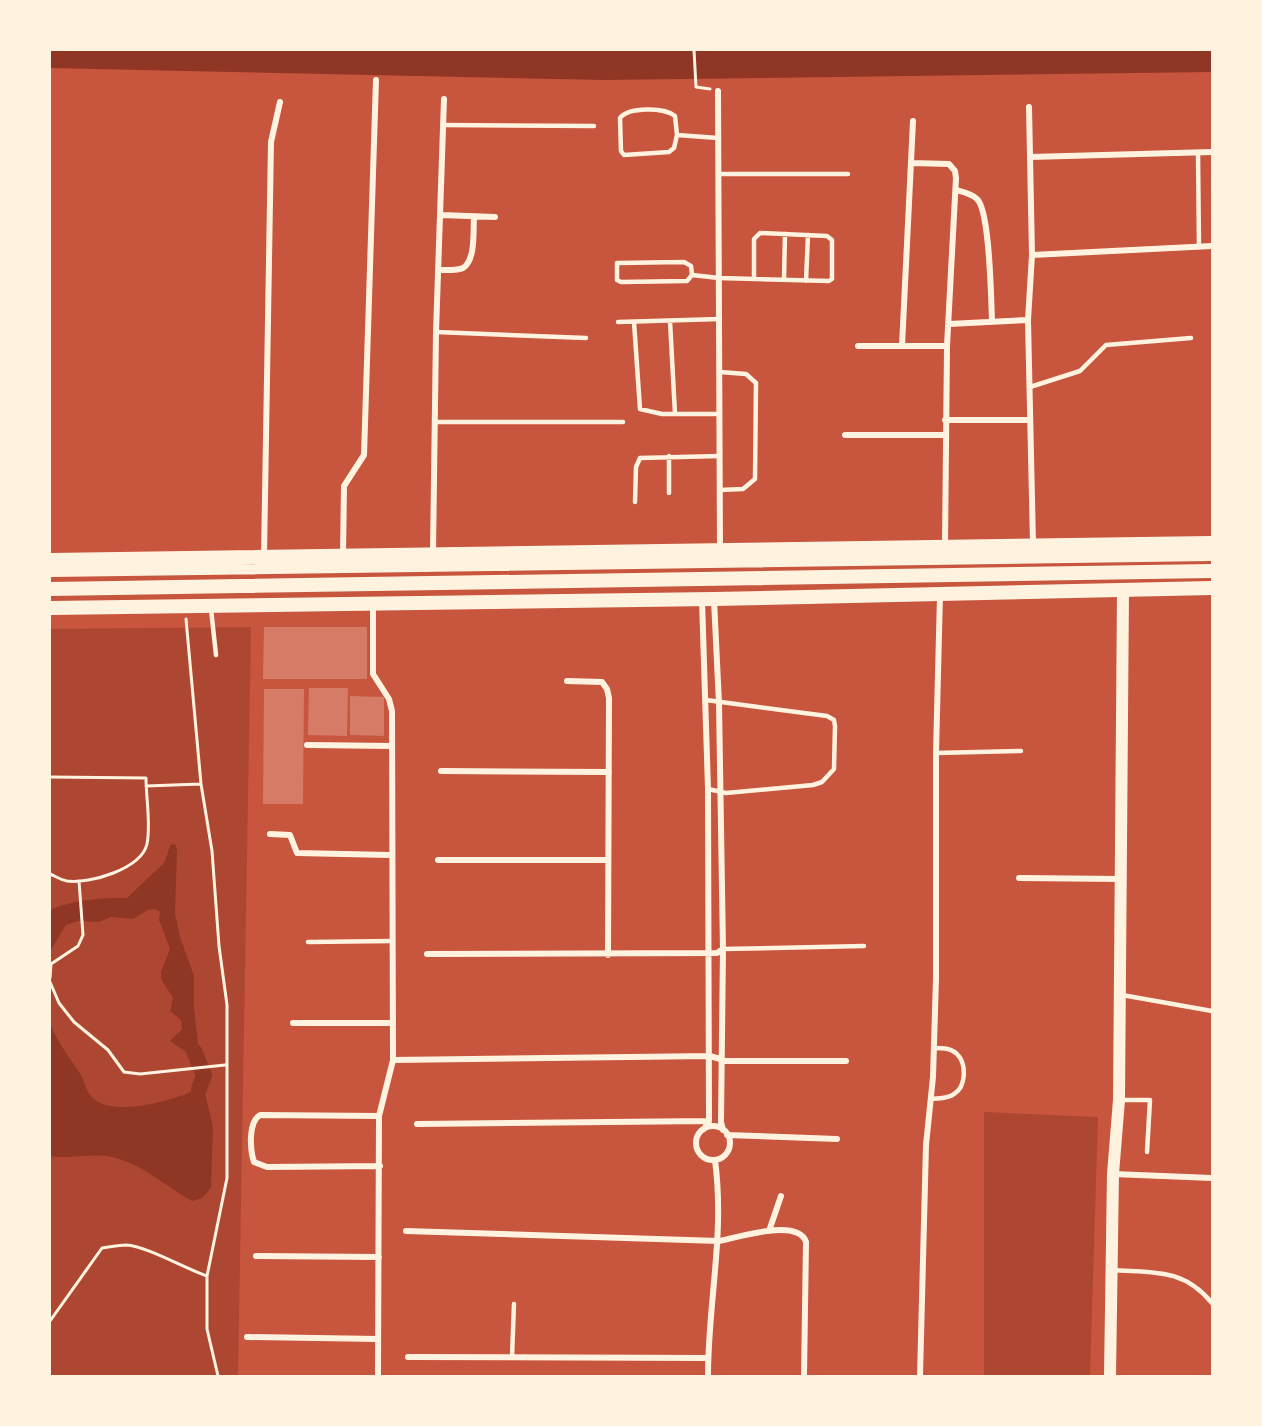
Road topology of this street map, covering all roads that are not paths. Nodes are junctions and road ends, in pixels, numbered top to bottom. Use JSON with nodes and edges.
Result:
{"nodes":[{"id":1,"x":376,"y":80,"type":"dead end"},
{"id":2,"x":718,"y":91,"type":"road end"},
{"id":3,"x":444,"y":99,"type":"dead end"},
{"id":4,"x":280,"y":102,"type":"dead end"},
{"id":5,"x":1029,"y":107,"type":"dead end"},
{"id":6,"x":913,"y":121,"type":"dead end"},
{"id":7,"x":443,"y":125,"type":"junction"},
{"id":8,"x":594,"y":126,"type":"dead end"},
{"id":9,"x":676,"y":135,"type":"junction"},
{"id":10,"x":718,"y":138,"type":"junction"},
{"id":11,"x":1198,"y":152,"type":"junction"},
{"id":12,"x":1212,"y":152,"type":"edge"},
{"id":13,"x":1030,"y":157,"type":"junction"},
{"id":14,"x":912,"y":163,"type":"junction"},
{"id":15,"x":719,"y":174,"type":"junction"},
{"id":16,"x":848,"y":174,"type":"dead end"},
{"id":17,"x":956,"y":190,"type":"junction"},
{"id":18,"x":441,"y":215,"type":"junction"},
{"id":19,"x":474,"y":217,"type":"junction"},
{"id":20,"x":495,"y":218,"type":"dead end"},
{"id":21,"x":785,"y":234,"type":"junction"},
{"id":22,"x":808,"y":235,"type":"junction"},
{"id":23,"x":1199,"y":246,"type":"junction"},
{"id":24,"x":1212,"y":246,"type":"edge"},
{"id":25,"x":1032,"y":255,"type":"junction"},
{"id":26,"x":439,"y":270,"type":"junction"},
{"id":27,"x":692,"y":275,"type":"junction"},
{"id":28,"x":720,"y":278,"type":"junction"},
{"id":29,"x":754,"y":279,"type":"junction"},
{"id":30,"x":784,"y":280,"type":"junction"},
{"id":31,"x":806,"y":281,"type":"junction"},
{"id":32,"x":720,"y":320,"type":"junction"},
{"id":33,"x":992,"y":320,"type":"junction"},
{"id":34,"x":1028,"y":320,"type":"junction"},
{"id":35,"x":670,"y":321,"type":"junction"},
{"id":36,"x":618,"y":322,"type":"dead end"},
{"id":37,"x":634,"y":322,"type":"junction"},
{"id":38,"x":949,"y":324,"type":"junction"},
{"id":39,"x":436,"y":332,"type":"junction"},
{"id":40,"x":586,"y":338,"type":"dead end"},
{"id":41,"x":1191,"y":338,"type":"dead end"},
{"id":42,"x":858,"y":346,"type":"dead end"},
{"id":43,"x":902,"y":346,"type":"junction"},
{"id":44,"x":947,"y":346,"type":"junction"},
{"id":45,"x":720,"y":372,"type":"junction"},
{"id":46,"x":1030,"y":387,"type":"junction"},
{"id":47,"x":675,"y":414,"type":"junction"},
{"id":48,"x":720,"y":414,"type":"junction"},
{"id":49,"x":945,"y":420,"type":"junction"},
{"id":50,"x":1030,"y":420,"type":"junction"},
{"id":51,"x":435,"y":422,"type":"junction"},
{"id":52,"x":623,"y":422,"type":"dead end"},
{"id":53,"x":845,"y":435,"type":"dead end"},
{"id":54,"x":945,"y":435,"type":"junction"},
{"id":55,"x":669,"y":456,"type":"junction"},
{"id":56,"x":720,"y":456,"type":"junction"},
{"id":57,"x":720,"y":490,"type":"junction"},
{"id":58,"x":669,"y":493,"type":"dead end"},
{"id":59,"x":635,"y":502,"type":"dead end"},
{"id":60,"x":1212,"y":543,"type":"edge"},
{"id":61,"x":1123,"y":544,"type":"junction"},
{"id":62,"x":1032,"y":545,"type":"junction"},
{"id":63,"x":945,"y":546,"type":"junction"},
{"id":64,"x":720,"y":549,"type":"junction"},
{"id":65,"x":433,"y":553,"type":"junction"},
{"id":66,"x":1212,"y":554,"type":"edge"},
{"id":67,"x":343,"y":556,"type":"junction"},
{"id":68,"x":264,"y":557,"type":"junction"},
{"id":69,"x":50,"y":560,"type":"edge"},
{"id":70,"x":50,"y":570,"type":"edge"},
{"id":71,"x":1212,"y":571,"type":"edge"},
{"id":72,"x":1212,"y":588,"type":"edge"},
{"id":73,"x":50,"y":589,"type":"edge"},
{"id":74,"x":1123,"y":590,"type":"junction"},
{"id":75,"x":940,"y":595,"type":"junction"},
{"id":76,"x":708,"y":599,"type":"junction"},
{"id":77,"x":373,"y":604,"type":"junction"},
{"id":78,"x":211,"y":606,"type":"junction"},
{"id":79,"x":50,"y":608,"type":"edge"},
{"id":80,"x":216,"y":655,"type":"dead end"},
{"id":81,"x":567,"y":681,"type":"dead end"},
{"id":82,"x":706,"y":700,"type":"junction"},
{"id":83,"x":720,"y":703,"type":"junction"},
{"id":84,"x":307,"y":745,"type":"dead end"},
{"id":85,"x":392,"y":746,"type":"junction"},
{"id":86,"x":1021,"y":752,"type":"dead end"},
{"id":87,"x":936,"y":753,"type":"junction"},
{"id":88,"x":441,"y":771,"type":"dead end"},
{"id":89,"x":609,"y":772,"type":"junction"},
{"id":90,"x":708,"y":789,"type":"junction"},
{"id":91,"x":721,"y":792,"type":"junction"},
{"id":92,"x":270,"y":834,"type":"dead end"},
{"id":93,"x":390,"y":855,"type":"junction"},
{"id":94,"x":438,"y":860,"type":"dead end"},
{"id":95,"x":608,"y":860,"type":"junction"},
{"id":96,"x":1019,"y":879,"type":"dead end"},
{"id":97,"x":1121,"y":879,"type":"junction"},
{"id":98,"x":392,"y":941,"type":"junction"},
{"id":99,"x":308,"y":942,"type":"dead end"},
{"id":100,"x":864,"y":946,"type":"dead end"},
{"id":101,"x":723,"y":949,"type":"junction"},
{"id":102,"x":427,"y":954,"type":"dead end"},
{"id":103,"x":710,"y":954,"type":"junction"},
{"id":104,"x":608,"y":955,"type":"junction"},
{"id":105,"x":1119,"y":995,"type":"junction"},
{"id":106,"x":1212,"y":1011,"type":"edge"},
{"id":107,"x":293,"y":1023,"type":"dead end"},
{"id":108,"x":393,"y":1023,"type":"junction"},
{"id":109,"x":934,"y":1048,"type":"junction"},
{"id":110,"x":710,"y":1056,"type":"junction"},
{"id":111,"x":393,"y":1060,"type":"junction"},
{"id":112,"x":722,"y":1060,"type":"junction"},
{"id":113,"x":846,"y":1061,"type":"dead end"},
{"id":114,"x":931,"y":1099,"type":"junction"},
{"id":115,"x":1119,"y":1100,"type":"junction"},
{"id":116,"x":379,"y":1116,"type":"junction"},
{"id":117,"x":709,"y":1121,"type":"junction"},
{"id":118,"x":417,"y":1124,"type":"dead end"},
{"id":119,"x":704,"y":1129,"type":"junction"},
{"id":120,"x":725,"y":1132,"type":"junction"},
{"id":121,"x":837,"y":1139,"type":"dead end"},
{"id":122,"x":1147,"y":1152,"type":"dead end"},
{"id":123,"x":715,"y":1160,"type":"junction"},
{"id":124,"x":380,"y":1166,"type":"junction"},
{"id":125,"x":1113,"y":1174,"type":"junction"},
{"id":126,"x":1212,"y":1178,"type":"edge"},
{"id":127,"x":782,"y":1196,"type":"dead end"},
{"id":128,"x":405,"y":1231,"type":"dead end"},
{"id":129,"x":769,"y":1231,"type":"junction"},
{"id":130,"x":720,"y":1240,"type":"junction"},
{"id":131,"x":256,"y":1256,"type":"dead end"},
{"id":132,"x":379,"y":1257,"type":"junction"},
{"id":133,"x":1112,"y":1270,"type":"junction"},
{"id":134,"x":1212,"y":1303,"type":"edge"},
{"id":135,"x":514,"y":1304,"type":"dead end"},
{"id":136,"x":247,"y":1337,"type":"dead end"},
{"id":137,"x":378,"y":1339,"type":"junction"},
{"id":138,"x":408,"y":1357,"type":"dead end"},
{"id":139,"x":512,"y":1357,"type":"junction"},
{"id":140,"x":708,"y":1358,"type":"junction"},
{"id":141,"x":378,"y":1377,"type":"edge"},
{"id":142,"x":708,"y":1377,"type":"edge"},
{"id":143,"x":804,"y":1377,"type":"edge"},
{"id":144,"x":920,"y":1377,"type":"edge"},
{"id":145,"x":1110,"y":1377,"type":"edge"}],
"edges":[{"from":1,"to":67,"type":"street"},
{"from":2,"to":10,"type":"street"},
{"from":3,"to":7,"type":"street"},
{"from":4,"to":68,"type":"street"},
{"from":5,"to":13,"type":"street"},
{"from":6,"to":14,"type":"street"},
{"from":7,"to":8,"type":"lane"},
{"from":7,"to":18,"type":"street"},
{"from":9,"to":9,"type":"lane"},
{"from":9,"to":10,"type":"lane"},
{"from":10,"to":15,"type":"street"},
{"from":11,"to":12,"type":"street"},
{"from":11,"to":13,"type":"street"},
{"from":11,"to":23,"type":"lane"},
{"from":13,"to":25,"type":"street"},
{"from":14,"to":17,"type":"street"},
{"from":14,"to":43,"type":"street"},
{"from":15,"to":16,"type":"lane"},
{"from":15,"to":28,"type":"street"},
{"from":17,"to":33,"type":"street"},
{"from":17,"to":38,"type":"street"},
{"from":18,"to":19,"type":"street"},
{"from":18,"to":26,"type":"street"},
{"from":19,"to":20,"type":"street"},
{"from":19,"to":26,"type":"street"},
{"from":21,"to":22,"type":"lane"},
{"from":21,"to":29,"type":"lane"},
{"from":21,"to":30,"type":"lane"},
{"from":22,"to":31,"type":"lane"},
{"from":22,"to":31,"type":"lane"},
{"from":23,"to":24,"type":"street"},
{"from":23,"to":25,"type":"street"},
{"from":25,"to":34,"type":"street"},
{"from":26,"to":39,"type":"street"},
{"from":27,"to":27,"type":"lane"},
{"from":27,"to":28,"type":"lane"},
{"from":28,"to":29,"type":"lane"},
{"from":28,"to":32,"type":"street"},
{"from":29,"to":30,"type":"lane"},
{"from":30,"to":31,"type":"lane"},
{"from":32,"to":35,"type":"lane"},
{"from":32,"to":45,"type":"street"},
{"from":33,"to":34,"type":"street"},
{"from":33,"to":38,"type":"street"},
{"from":34,"to":46,"type":"street"},
{"from":35,"to":37,"type":"lane"},
{"from":35,"to":47,"type":"lane"},
{"from":36,"to":37,"type":"lane"},
{"from":37,"to":47,"type":"lane"},
{"from":38,"to":44,"type":"street"},
{"from":39,"to":40,"type":"lane"},
{"from":39,"to":51,"type":"street"},
{"from":41,"to":46,"type":"lane"},
{"from":42,"to":43,"type":"street"},
{"from":43,"to":44,"type":"street"},
{"from":44,"to":49,"type":"street"},
{"from":45,"to":48,"type":"street"},
{"from":45,"to":57,"type":"lane"},
{"from":46,"to":50,"type":"street"},
{"from":47,"to":48,"type":"lane"},
{"from":48,"to":56,"type":"street"},
{"from":49,"to":50,"type":"street"},
{"from":49,"to":54,"type":"street"},
{"from":50,"to":62,"type":"street"},
{"from":51,"to":52,"type":"lane"},
{"from":51,"to":65,"type":"street"},
{"from":53,"to":54,"type":"street"},
{"from":54,"to":63,"type":"street"},
{"from":55,"to":56,"type":"lane"},
{"from":55,"to":58,"type":"lane"},
{"from":55,"to":59,"type":"lane"},
{"from":56,"to":57,"type":"street"},
{"from":57,"to":64,"type":"street"},
{"from":60,"to":61,"type":"main road"},
{"from":61,"to":62,"type":"main road"},
{"from":61,"to":74,"type":"main road"},
{"from":62,"to":63,"type":"main road"},
{"from":63,"to":64,"type":"main road"},
{"from":64,"to":65,"type":"main road"},
{"from":65,"to":67,"type":"main road"},
{"from":66,"to":70,"type":"main road"},
{"from":67,"to":68,"type":"main road"},
{"from":68,"to":69,"type":"main road"},
{"from":71,"to":73,"type":"main road"},
{"from":72,"to":74,"type":"main road"},
{"from":74,"to":75,"type":"main road"},
{"from":74,"to":97,"type":"main road"},
{"from":75,"to":76,"type":"main road"},
{"from":75,"to":87,"type":"street"},
{"from":76,"to":77,"type":"main road"},
{"from":76,"to":82,"type":"street"},
{"from":76,"to":83,"type":"street"},
{"from":77,"to":78,"type":"main road"},
{"from":77,"to":85,"type":"street"},
{"from":78,"to":79,"type":"main road"},
{"from":78,"to":80,"type":"lane"},
{"from":81,"to":89,"type":"street"},
{"from":82,"to":83,"type":"lane"},
{"from":82,"to":90,"type":"street"},
{"from":83,"to":91,"type":"street"},
{"from":83,"to":91,"type":"lane"},
{"from":84,"to":85,"type":"street"},
{"from":85,"to":93,"type":"street"},
{"from":86,"to":87,"type":"lane"},
{"from":87,"to":109,"type":"street"},
{"from":88,"to":89,"type":"street"},
{"from":89,"to":95,"type":"street"},
{"from":90,"to":91,"type":"lane"},
{"from":90,"to":103,"type":"street"},
{"from":91,"to":101,"type":"street"},
{"from":92,"to":93,"type":"street"},
{"from":93,"to":98,"type":"street"},
{"from":94,"to":95,"type":"street"},
{"from":95,"to":104,"type":"street"},
{"from":96,"to":97,"type":"street"},
{"from":97,"to":105,"type":"main road"},
{"from":98,"to":99,"type":"lane"},
{"from":98,"to":108,"type":"street"},
{"from":100,"to":101,"type":"lane"},
{"from":101,"to":103,"type":"street"},
{"from":101,"to":112,"type":"street"},
{"from":102,"to":104,"type":"street"},
{"from":103,"to":104,"type":"street"},
{"from":103,"to":110,"type":"street"},
{"from":105,"to":106,"type":"lane"},
{"from":105,"to":115,"type":"main road"},
{"from":107,"to":108,"type":"street"},
{"from":108,"to":111,"type":"street"},
{"from":109,"to":114,"type":"street"},
{"from":109,"to":114,"type":"lane"},
{"from":110,"to":111,"type":"street"},
{"from":110,"to":112,"type":"street"},
{"from":110,"to":117,"type":"street"},
{"from":111,"to":116,"type":"street"},
{"from":112,"to":113,"type":"street"},
{"from":112,"to":120,"type":"street"},
{"from":114,"to":144,"type":"street"},
{"from":115,"to":122,"type":"lane"},
{"from":115,"to":125,"type":"main road"},
{"from":116,"to":124,"type":"street"},
{"from":116,"to":124,"type":"street"},
{"from":117,"to":118,"type":"street"},
{"from":117,"to":119,"type":"street"},
{"from":119,"to":120,"type":"street"},
{"from":119,"to":123,"type":"street"},
{"from":120,"to":121,"type":"street"},
{"from":120,"to":123,"type":"street"},
{"from":123,"to":130,"type":"street"},
{"from":124,"to":132,"type":"street"},
{"from":125,"to":126,"type":"street"},
{"from":125,"to":133,"type":"main road"},
{"from":127,"to":129,"type":"street"},
{"from":128,"to":130,"type":"street"},
{"from":129,"to":130,"type":"street"},
{"from":129,"to":143,"type":"street"},
{"from":130,"to":140,"type":"street"},
{"from":131,"to":132,"type":"street"},
{"from":132,"to":137,"type":"street"},
{"from":133,"to":134,"type":"lane"},
{"from":133,"to":145,"type":"main road"},
{"from":135,"to":139,"type":"lane"},
{"from":136,"to":137,"type":"street"},
{"from":137,"to":141,"type":"street"},
{"from":138,"to":139,"type":"street"},
{"from":139,"to":140,"type":"street"},
{"from":140,"to":142,"type":"street"}]}
